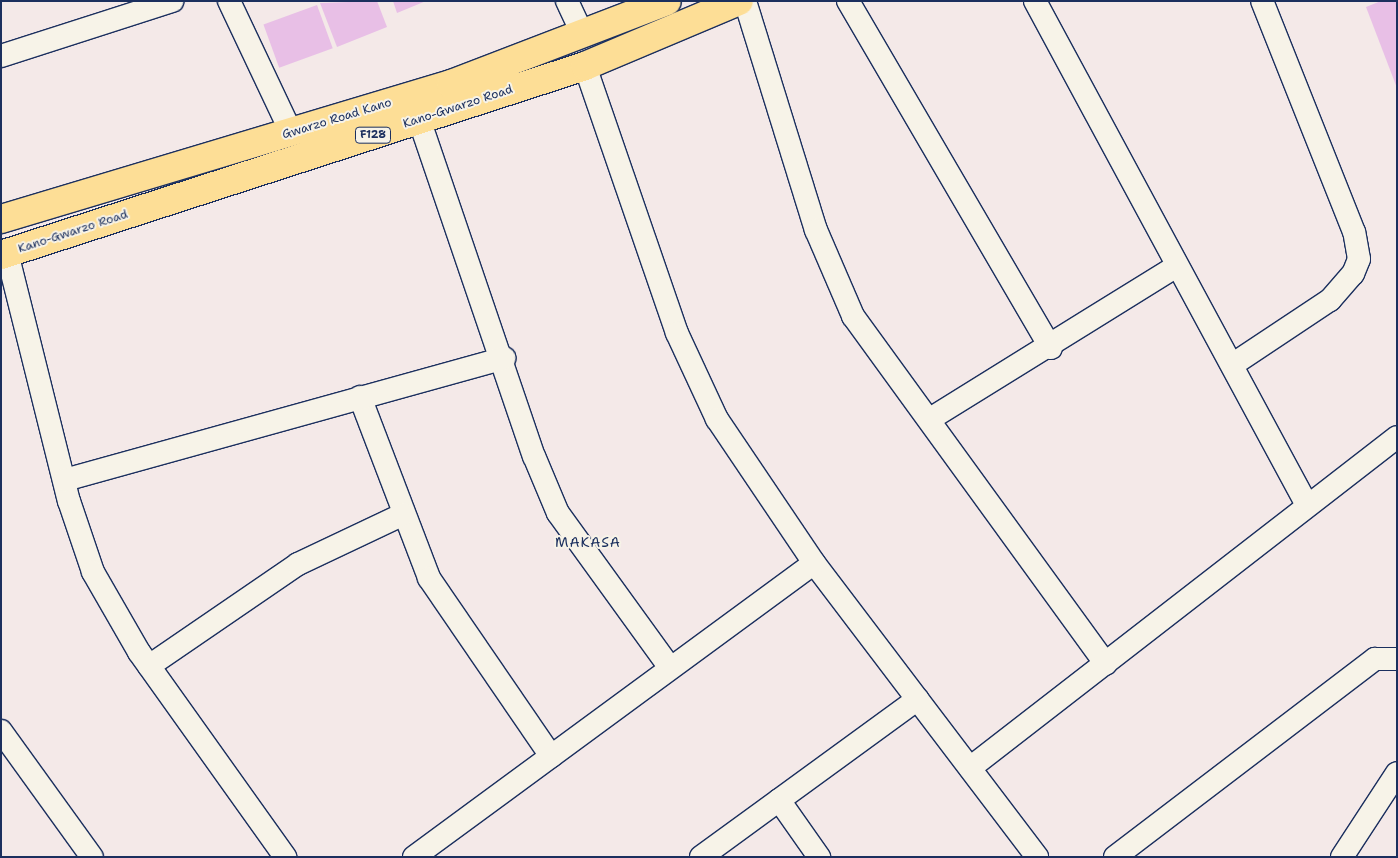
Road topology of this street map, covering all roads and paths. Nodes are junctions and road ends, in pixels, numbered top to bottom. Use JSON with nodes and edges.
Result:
{"nodes":[{"id":1,"x":172,"y":1,"type":"edge"},
{"id":2,"x":229,"y":1,"type":"edge"},
{"id":3,"x":567,"y":1,"type":"edge"},
{"id":4,"x":739,"y":1,"type":"edge"},
{"id":5,"x":745,"y":1,"type":"edge"},
{"id":6,"x":848,"y":1,"type":"edge"},
{"id":7,"x":1035,"y":1,"type":"edge"},
{"id":8,"x":1262,"y":1,"type":"edge"},
{"id":9,"x":656,"y":4,"type":"edge"},
{"id":10,"x":583,"y":35,"type":"junction"},
{"id":11,"x":1,"y":56,"type":"edge"},
{"id":12,"x":585,"y":66,"type":"junction"},
{"id":13,"x":419,"y":119,"type":"junction"},
{"id":14,"x":292,"y":134,"type":"junction"},
{"id":15,"x":1,"y":219,"type":"edge"},
{"id":16,"x":4,"y":254,"type":"edge"},
{"id":17,"x":1174,"y":267,"type":"junction"},
{"id":18,"x":1051,"y":348,"type":"junction"},
{"id":19,"x":504,"y":358,"type":"junction"},
{"id":20,"x":1232,"y":364,"type":"junction"},
{"id":21,"x":360,"y":397,"type":"junction"},
{"id":22,"x":930,"y":419,"type":"junction"},
{"id":23,"x":1395,"y":441,"type":"edge"},
{"id":24,"x":65,"y":480,"type":"junction"},
{"id":25,"x":1306,"y":505,"type":"junction"},
{"id":26,"x":404,"y":514,"type":"junction"},
{"id":27,"x":814,"y":563,"type":"junction"},
{"id":28,"x":1397,"y":659,"type":"edge"},
{"id":29,"x":1106,"y":664,"type":"junction"},
{"id":30,"x":149,"y":666,"type":"junction"},
{"id":31,"x":670,"y":668,"type":"junction"},
{"id":32,"x":918,"y":699,"type":"junction"},
{"id":33,"x":1,"y":731,"type":"edge"},
{"id":34,"x":551,"y":756,"type":"junction"},
{"id":35,"x":970,"y":768,"type":"junction"},
{"id":36,"x":1397,"y":773,"type":"edge"},
{"id":37,"x":779,"y":800,"type":"junction"},
{"id":38,"x":92,"y":857,"type":"edge"},
{"id":39,"x":285,"y":857,"type":"edge"},
{"id":40,"x":414,"y":857,"type":"edge"},
{"id":41,"x":701,"y":857,"type":"edge"},
{"id":42,"x":819,"y":857,"type":"edge"},
{"id":43,"x":1037,"y":857,"type":"edge"},
{"id":44,"x":1115,"y":857,"type":"edge"},
{"id":45,"x":1342,"y":857,"type":"edge"}],
"edges":[{"from":1,"to":11,"type":"street"},
{"from":2,"to":14,"type":"street"},
{"from":3,"to":10,"type":"street"},
{"from":4,"to":12,"type":"main road","name":"Kano-Gwarzo Road","number":"F128"},
{"from":5,"to":22,"type":"street"},
{"from":6,"to":18,"type":"street"},
{"from":7,"to":17,"type":"street"},
{"from":8,"to":20,"type":"street"},
{"from":9,"to":10,"type":"main road","name":"Gwarzo Road Kano","number":"F128"},
{"from":10,"to":14,"type":"main road","name":"Gwarzo Road Kano","number":"F128"},
{"from":12,"to":13,"type":"main road","name":"Kano-Gwarzo Road","number":"F128"},
{"from":12,"to":27,"type":"street"},
{"from":13,"to":16,"type":"main road","name":"Kano-Gwarzo Road","number":"F128"},
{"from":13,"to":19,"type":"street"},
{"from":14,"to":15,"type":"main road","name":"Gwarzo Road Kano","number":"F128"},
{"from":16,"to":24,"type":"street"},
{"from":17,"to":18,"type":"street"},
{"from":17,"to":20,"type":"street"},
{"from":18,"to":22,"type":"street"},
{"from":19,"to":21,"type":"street"},
{"from":19,"to":31,"type":"street"},
{"from":20,"to":25,"type":"street"},
{"from":21,"to":24,"type":"street"},
{"from":21,"to":26,"type":"street"},
{"from":22,"to":29,"type":"street"},
{"from":23,"to":25,"type":"street"},
{"from":24,"to":30,"type":"street"},
{"from":25,"to":29,"type":"street"},
{"from":26,"to":30,"type":"street"},
{"from":26,"to":34,"type":"street"},
{"from":27,"to":31,"type":"street"},
{"from":27,"to":32,"type":"street"},
{"from":28,"to":44,"type":"street"},
{"from":29,"to":35,"type":"street"},
{"from":30,"to":39,"type":"street"},
{"from":31,"to":34,"type":"street"},
{"from":32,"to":35,"type":"street"},
{"from":32,"to":37,"type":"street"},
{"from":33,"to":38,"type":"street"},
{"from":34,"to":40,"type":"street"},
{"from":35,"to":43,"type":"street"},
{"from":36,"to":45,"type":"street"},
{"from":37,"to":41,"type":"street"},
{"from":37,"to":42,"type":"street"}]}
